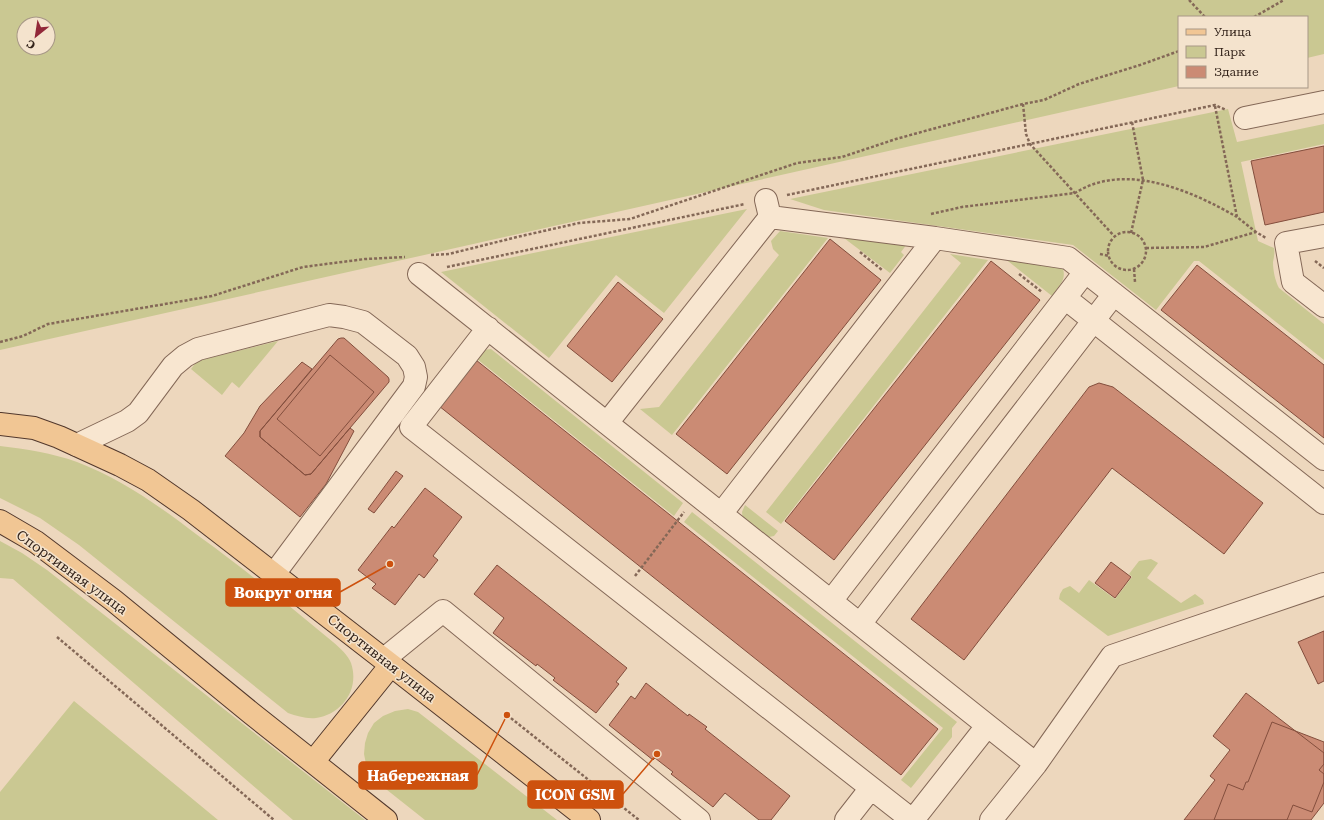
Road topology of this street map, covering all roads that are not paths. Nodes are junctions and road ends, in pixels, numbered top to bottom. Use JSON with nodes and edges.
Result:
{"nodes":[{"id":1,"x":1324,"y":102,"type":"edge"},
{"id":2,"x":1245,"y":118,"type":"road end"},
{"id":3,"x":1324,"y":236,"type":"edge"},
{"id":4,"x":935,"y":238,"type":"junction"},
{"id":5,"x":419,"y":262,"type":"road end"},
{"id":6,"x":1085,"y":272,"type":"junction"},
{"id":7,"x":1114,"y":294,"type":"junction"},
{"id":8,"x":1065,"y":298,"type":"junction"},
{"id":9,"x":1324,"y":306,"type":"edge"},
{"id":10,"x":1094,"y":321,"type":"junction"},
{"id":11,"x":488,"y":328,"type":"junction"},
{"id":12,"x":607,"y":423,"type":"junction"},
{"id":13,"x":0,"y":424,"type":"edge"},
{"id":14,"x":77,"y":445,"type":"junction"},
{"id":15,"x":1324,"y":459,"type":"edge"},
{"id":16,"x":1324,"y":503,"type":"edge"},
{"id":17,"x":721,"y":514,"type":"junction"},
{"id":18,"x":0,"y":521,"type":"edge"},
{"id":19,"x":274,"y":574,"type":"junction"},
{"id":20,"x":1324,"y":584,"type":"edge"},
{"id":21,"x":831,"y":601,"type":"junction"},
{"id":22,"x":860,"y":624,"type":"junction"},
{"id":23,"x":388,"y":662,"type":"junction"},
{"id":24,"x":987,"y":726,"type":"junction"},
{"id":25,"x":313,"y":762,"type":"junction"},
{"id":26,"x":1036,"y":764,"type":"junction"},
{"id":27,"x":871,"y":788,"type":"junction"},
{"id":28,"x":386,"y":820,"type":"edge"},
{"id":29,"x":588,"y":820,"type":"edge"},
{"id":30,"x":699,"y":820,"type":"edge"},
{"id":31,"x":846,"y":820,"type":"edge"},
{"id":32,"x":912,"y":820,"type":"edge"},
{"id":33,"x":991,"y":820,"type":"edge"}],
"edges":[{"from":1,"to":2,"type":"lane"},
{"from":3,"to":9,"type":"lane"},
{"from":4,"to":6,"type":"lane"},
{"from":4,"to":12,"type":"lane"},
{"from":4,"to":17,"type":"lane"},
{"from":5,"to":11,"type":"lane"},
{"from":6,"to":7,"type":"lane"},
{"from":6,"to":8,"type":"lane"},
{"from":7,"to":10,"type":"lane"},
{"from":7,"to":15,"type":"lane"},
{"from":8,"to":10,"type":"lane"},
{"from":8,"to":21,"type":"lane"},
{"from":10,"to":16,"type":"lane"},
{"from":10,"to":22,"type":"lane"},
{"from":11,"to":12,"type":"lane"},
{"from":11,"to":27,"type":"lane"},
{"from":12,"to":17,"type":"lane"},
{"from":13,"to":14,"type":"main road","name":"Спортивная улица"},
{"from":14,"to":19,"type":"main road","name":"Спортивная улица"},
{"from":14,"to":19,"type":"lane"},
{"from":17,"to":21,"type":"lane"},
{"from":18,"to":25,"type":"main road","name":"Спортивная улица"},
{"from":19,"to":23,"type":"main road","name":"Спортивная улица"},
{"from":20,"to":26,"type":"lane"},
{"from":21,"to":22,"type":"lane"},
{"from":22,"to":24,"type":"lane"},
{"from":23,"to":25,"type":"main road"},
{"from":23,"to":29,"type":"main road","name":"Спортивная улица"},
{"from":23,"to":30,"type":"lane"},
{"from":24,"to":26,"type":"lane"},
{"from":24,"to":32,"type":"lane"},
{"from":25,"to":28,"type":"main road","name":"Спортивная улица"},
{"from":26,"to":33,"type":"lane"},
{"from":27,"to":31,"type":"lane"},
{"from":27,"to":32,"type":"lane"}]}
